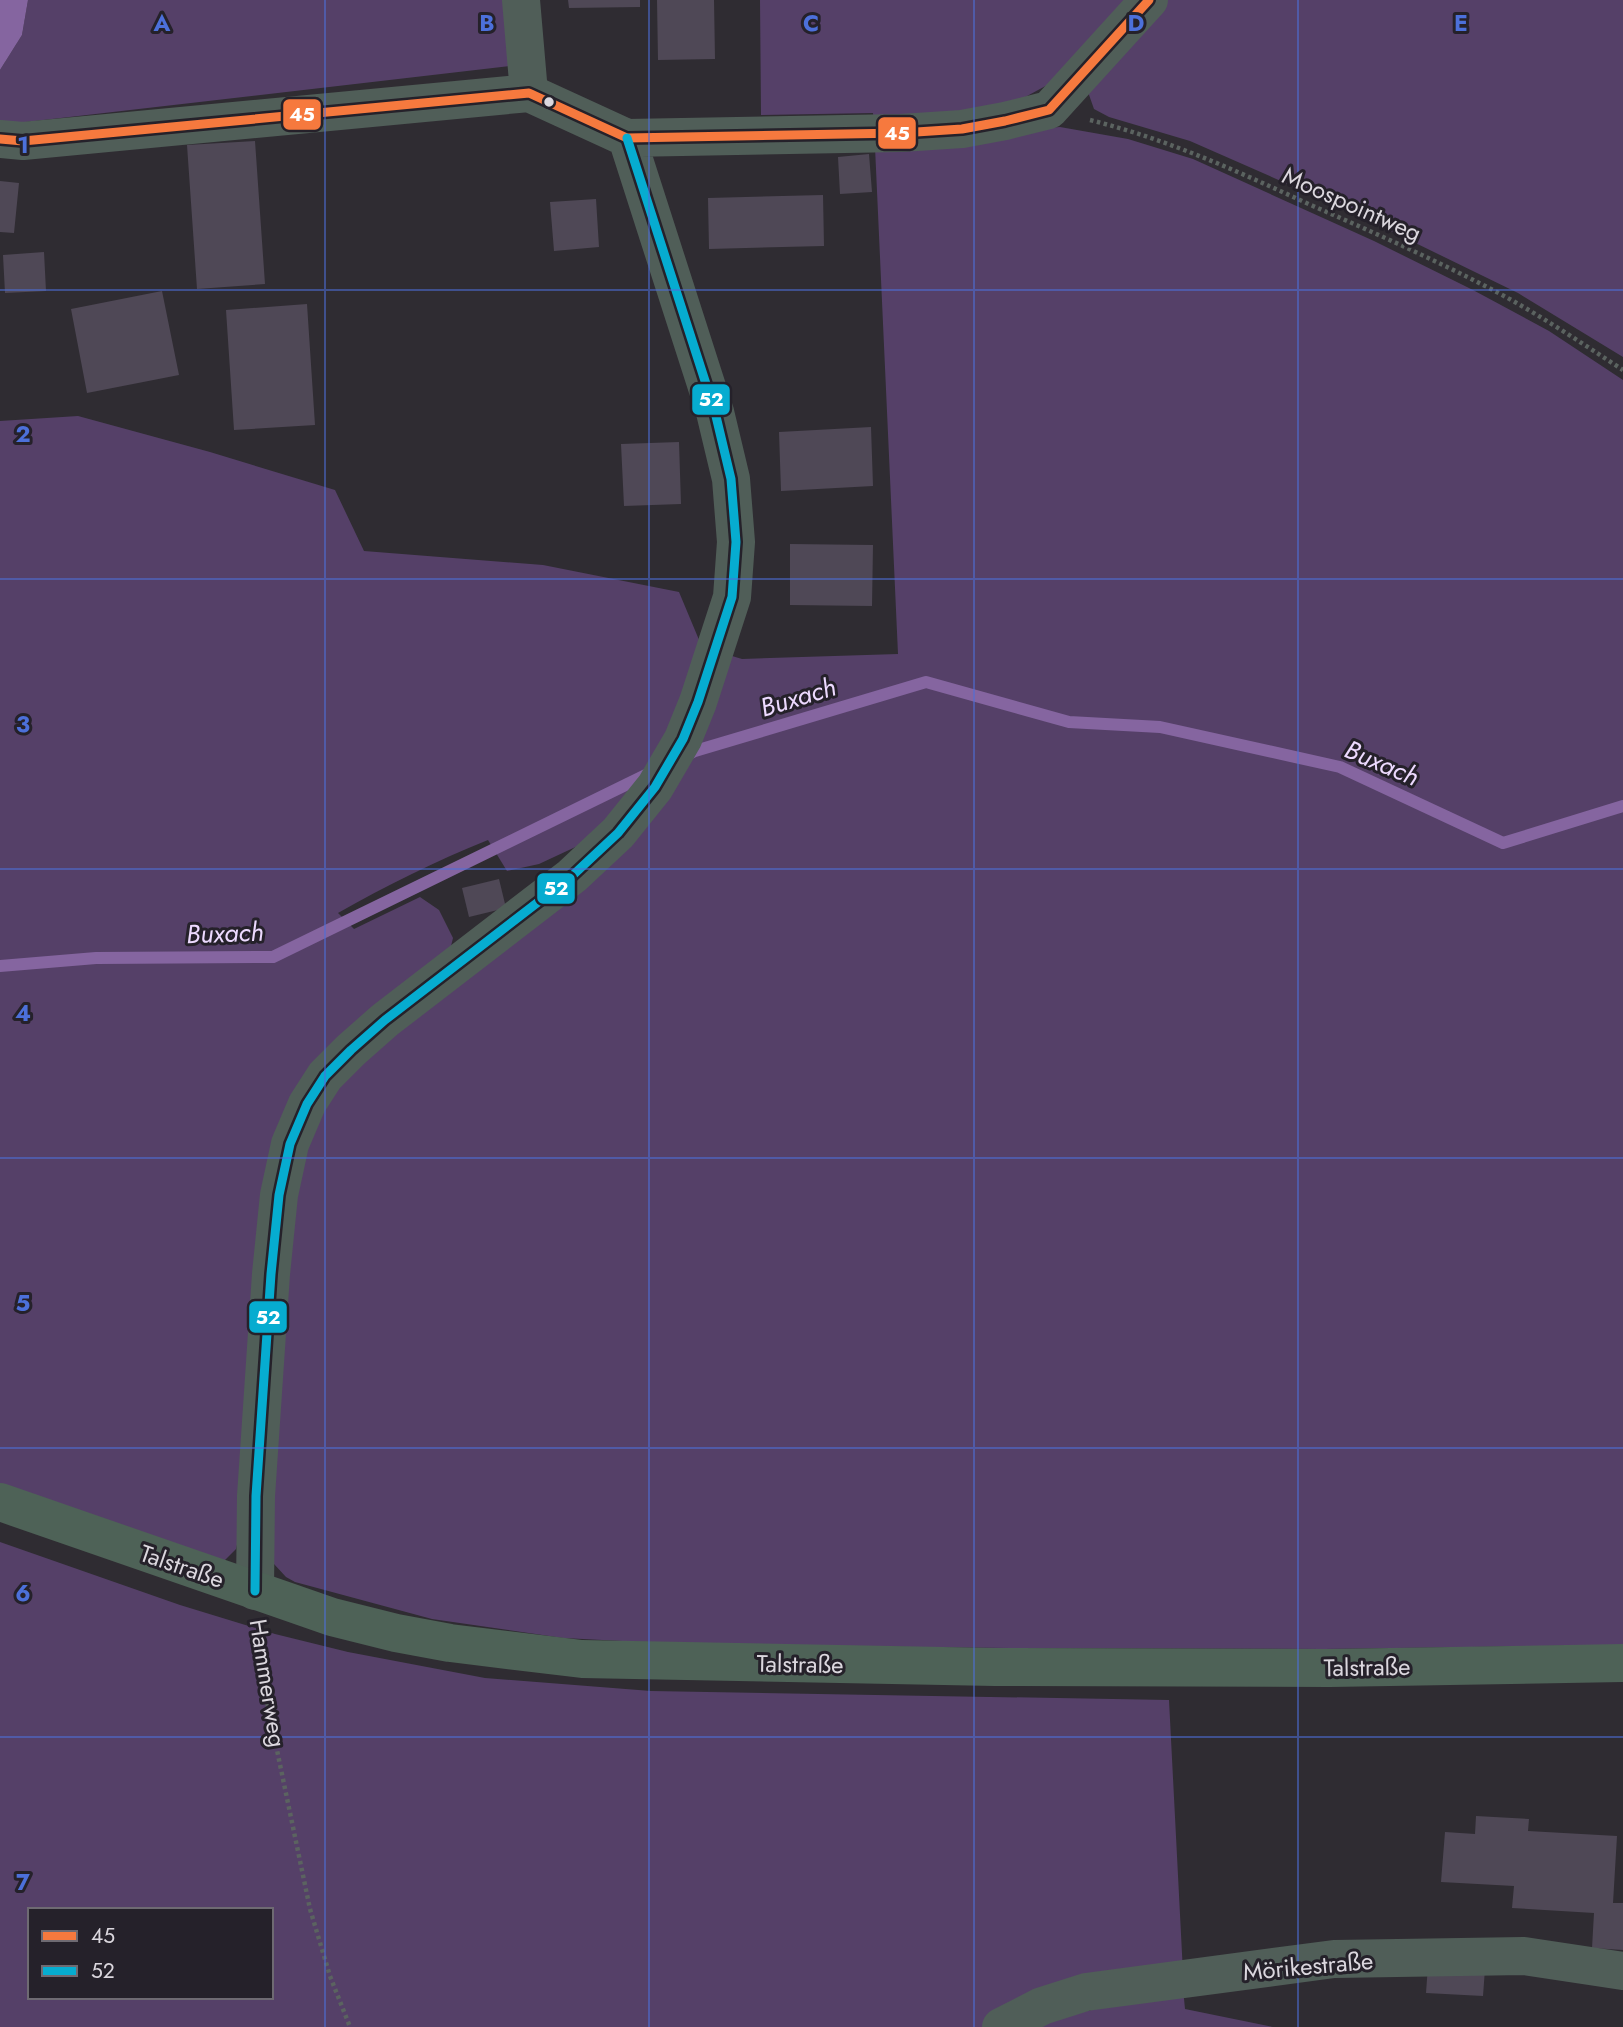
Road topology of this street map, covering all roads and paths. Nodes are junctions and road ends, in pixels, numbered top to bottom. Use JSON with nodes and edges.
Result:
{"nodes":[{"id":1,"x":521,"y":0,"type":"edge"},
{"id":2,"x":1149,"y":0,"type":"edge"},
{"id":3,"x":529,"y":93,"type":"junction"},
{"id":4,"x":1049,"y":110,"type":"junction"},
{"id":5,"x":627,"y":138,"type":"junction"},
{"id":6,"x":0,"y":139,"type":"edge"},
{"id":7,"x":1623,"y":370,"type":"edge"},
{"id":8,"x":0,"y":1502,"type":"edge"},
{"id":9,"x":255,"y":1591,"type":"junction"},
{"id":10,"x":1623,"y":1663,"type":"edge"},
{"id":11,"x":1623,"y":1971,"type":"edge"},
{"id":12,"x":350,"y":2027,"type":"edge"},
{"id":13,"x":1001,"y":2027,"type":"edge"}],
"edges":[{"from":1,"to":3,"type":"street"},
{"from":2,"to":4,"type":"street"},
{"from":3,"to":5,"type":"street"},
{"from":3,"to":6,"type":"street"},
{"from":4,"to":5,"type":"street"},
{"from":4,"to":7,"type":"path","name":"Moospointweg"},
{"from":5,"to":9,"type":"street","name":"Hammerweg"},
{"from":8,"to":9,"type":"street","name":"Talstraße"},
{"from":9,"to":10,"type":"street","name":"Talstraße"},
{"from":9,"to":12,"type":"path","name":"Hammerweg"},
{"from":11,"to":13,"type":"street","name":"Mörikestraße"}]}
